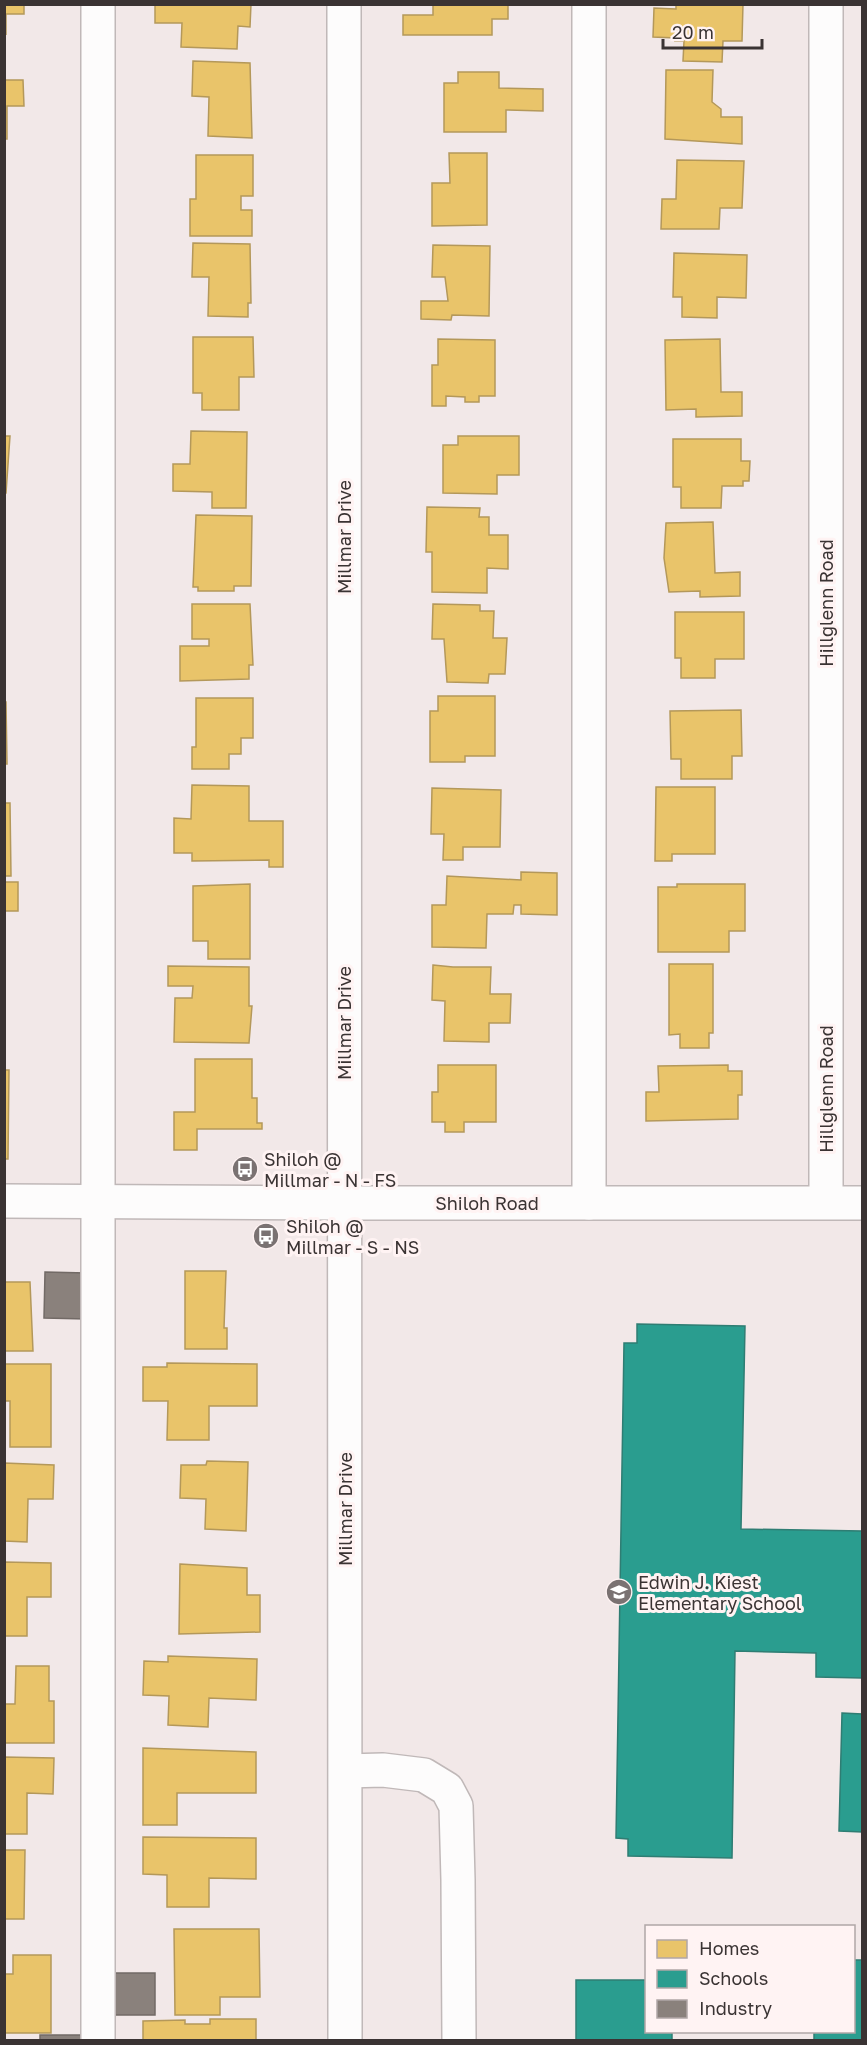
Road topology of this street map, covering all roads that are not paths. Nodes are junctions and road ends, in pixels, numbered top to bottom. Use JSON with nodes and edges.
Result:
{"nodes":[{"id":1,"x":98,"y":4,"type":"edge"},
{"id":2,"x":344,"y":4,"type":"edge"},
{"id":3,"x":589,"y":4,"type":"edge"},
{"id":4,"x":826,"y":4,"type":"edge"},
{"id":5,"x":4,"y":1201,"type":"edge"},
{"id":6,"x":99,"y":1201,"type":"junction"},
{"id":7,"x":826,"y":1202,"type":"junction"},
{"id":8,"x":344,"y":1203,"type":"junction"},
{"id":9,"x":589,"y":1203,"type":"junction"},
{"id":10,"x":862,"y":1203,"type":"edge"},
{"id":11,"x":346,"y":1771,"type":"junction"},
{"id":12,"x":98,"y":2040,"type":"edge"},
{"id":13,"x":345,"y":2040,"type":"edge"},
{"id":14,"x":459,"y":2040,"type":"edge"}],
"edges":[{"from":1,"to":6,"type":"street"},
{"from":2,"to":8,"type":"street","name":"Millmar Drive"},
{"from":3,"to":9,"type":"street"},
{"from":4,"to":7,"type":"street","name":"Hillglenn Road"},
{"from":5,"to":6,"type":"street","name":"Shiloh Road"},
{"from":6,"to":8,"type":"street","name":"Shiloh Road"},
{"from":6,"to":12,"type":"street"},
{"from":7,"to":9,"type":"street","name":"Shiloh Road"},
{"from":7,"to":10,"type":"street","name":"Shiloh Road"},
{"from":8,"to":9,"type":"street","name":"Shiloh Road"},
{"from":8,"to":11,"type":"street","name":"Millmar Drive"},
{"from":11,"to":13,"type":"street","name":"Millmar Drive"},
{"from":11,"to":14,"type":"street"}]}
